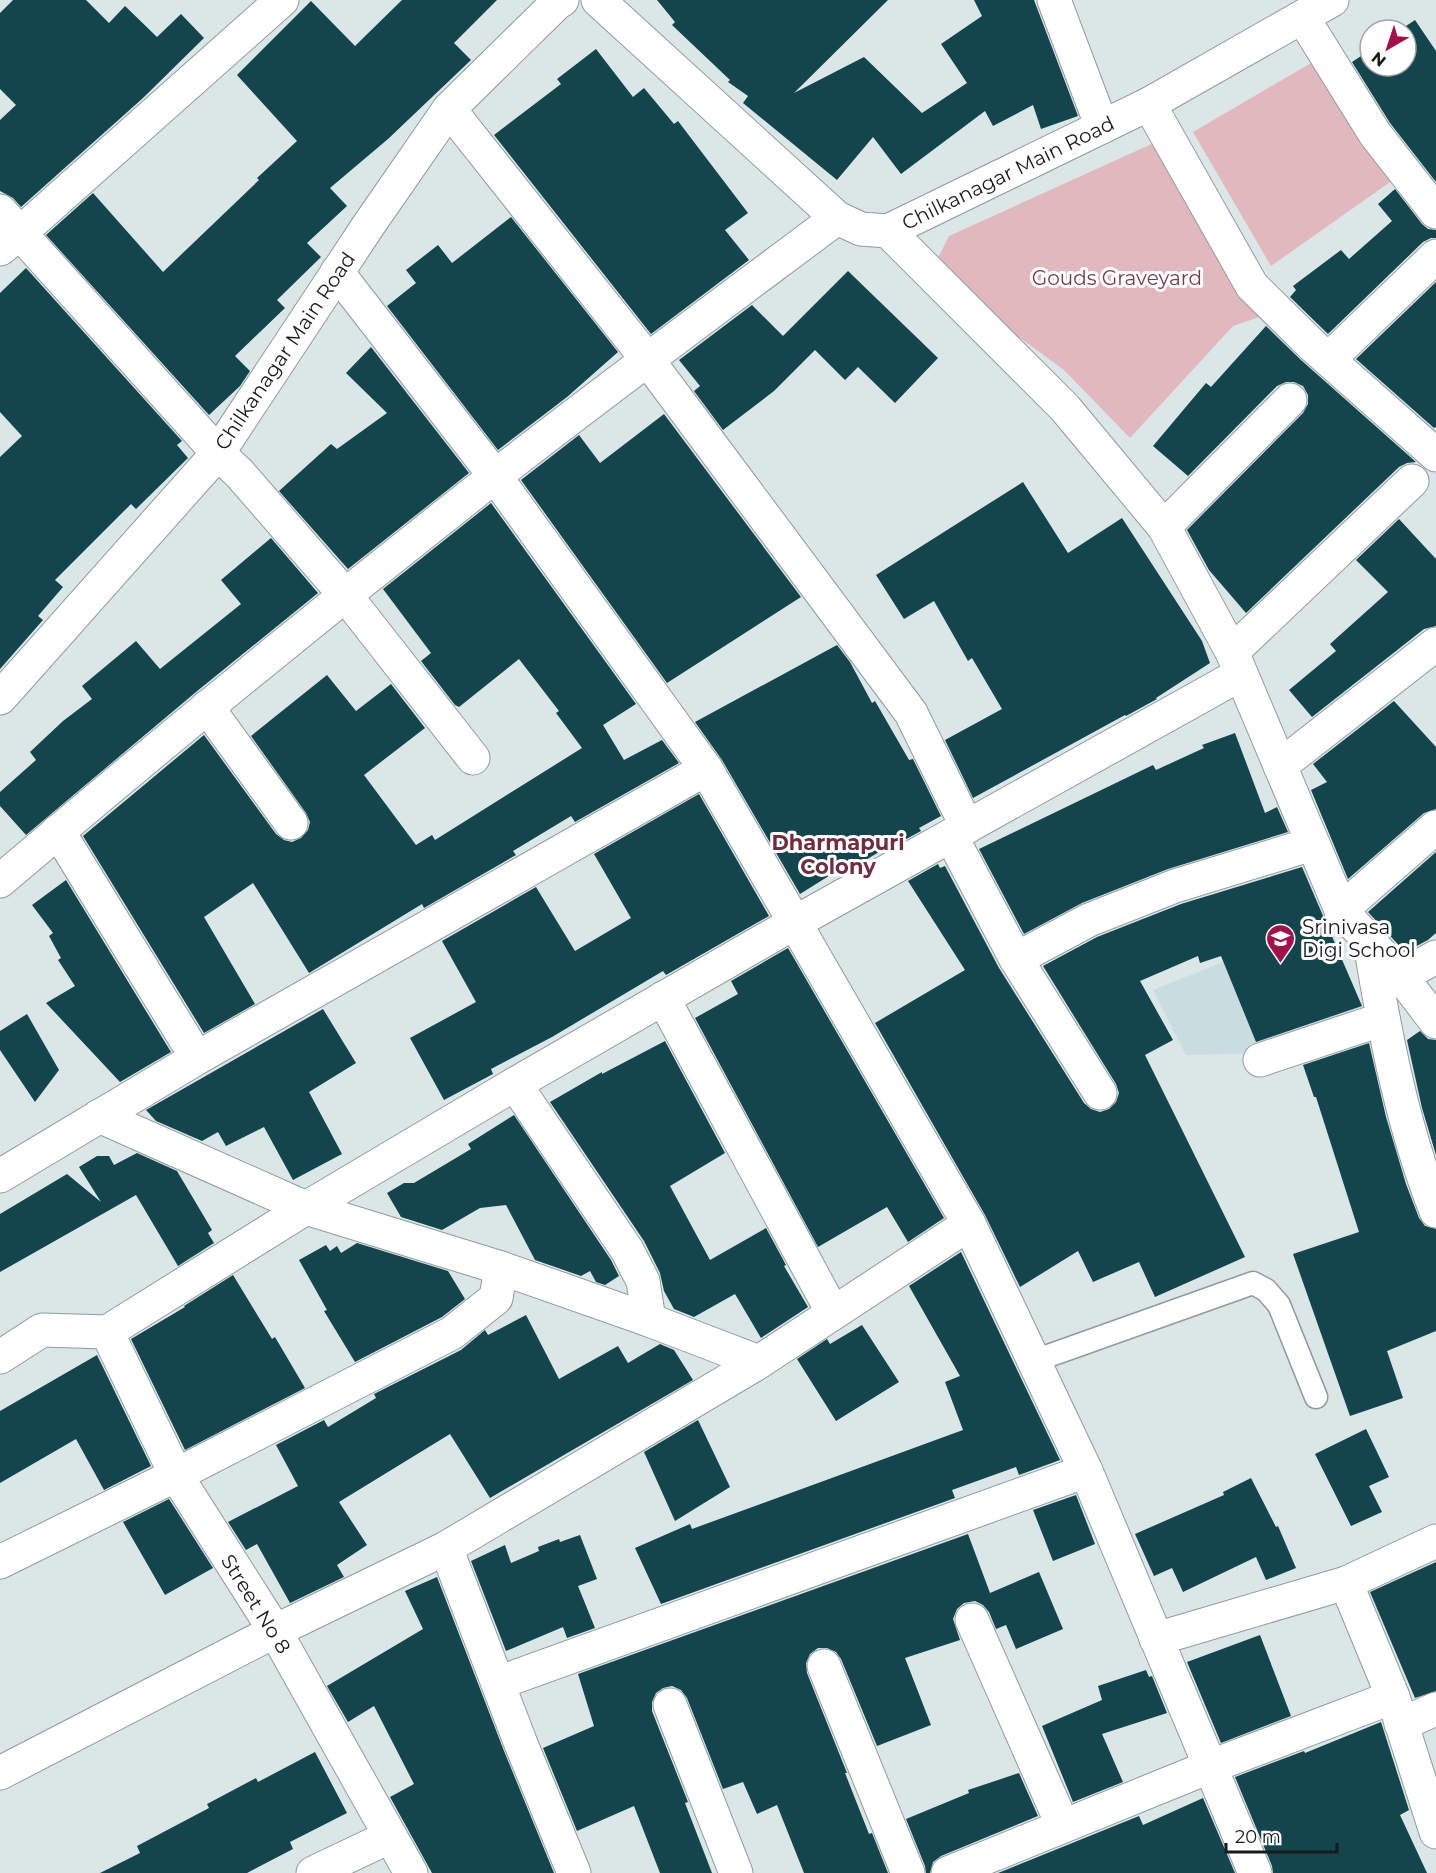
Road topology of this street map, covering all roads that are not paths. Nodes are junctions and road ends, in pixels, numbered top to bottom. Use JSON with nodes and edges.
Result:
{"nodes":[{"id":1,"x":282,"y":0,"type":"edge"},
{"id":2,"x":562,"y":0,"type":"edge"},
{"id":3,"x":598,"y":0,"type":"edge"},
{"id":4,"x":1054,"y":0,"type":"edge"},
{"id":5,"x":1332,"y":0,"type":"edge"},
{"id":6,"x":1303,"y":18,"type":"junction"},
{"id":7,"x":1149,"y":104,"type":"junction"},
{"id":8,"x":449,"y":109,"type":"junction"},
{"id":9,"x":1102,"y":127,"type":"junction"},
{"id":10,"x":1436,"y":212,"type":"edge"},
{"id":11,"x":837,"y":218,"type":"junction"},
{"id":12,"x":7,"y":231,"type":"edge"},
{"id":13,"x":888,"y":231,"type":"junction"},
{"id":14,"x":1436,"y":256,"type":"edge"},
{"id":15,"x":337,"y":272,"type":"junction"},
{"id":16,"x":647,"y":359,"type":"junction"},
{"id":17,"x":1329,"y":359,"type":"junction"},
{"id":18,"x":1290,"y":400,"type":"dead end"},
{"id":19,"x":218,"y":453,"type":"junction"},
{"id":20,"x":1436,"y":455,"type":"edge"},
{"id":21,"x":495,"y":476,"type":"junction"},
{"id":22,"x":1412,"y":481,"type":"dead end"},
{"id":23,"x":1164,"y":527,"type":"junction"},
{"id":24,"x":346,"y":596,"type":"junction"},
{"id":25,"x":1436,"y":644,"type":"edge"},
{"id":26,"x":1237,"y":663,"type":"junction"},
{"id":27,"x":0,"y":698,"type":"edge"},
{"id":28,"x":207,"y":707,"type":"junction"},
{"id":29,"x":473,"y":758,"type":"dead end"},
{"id":30,"x":1280,"y":766,"type":"junction"},
{"id":31,"x":706,"y":769,"type":"junction"},
{"id":32,"x":291,"y":823,"type":"dead end"},
{"id":33,"x":1436,"y":827,"type":"edge"},
{"id":34,"x":58,"y":831,"type":"junction"},
{"id":35,"x":959,"y":831,"type":"junction"},
{"id":36,"x":1312,"y":844,"type":"junction"},
{"id":37,"x":0,"y":880,"type":"edge"},
{"id":38,"x":1341,"y":910,"type":"junction"},
{"id":39,"x":794,"y":923,"type":"junction"},
{"id":40,"x":1370,"y":943,"type":"junction"},
{"id":41,"x":1436,"y":957,"type":"edge"},
{"id":42,"x":1016,"y":959,"type":"junction"},
{"id":43,"x":1401,"y":975,"type":"junction"},
{"id":44,"x":663,"y":998,"type":"junction"},
{"id":45,"x":1383,"y":1019,"type":"junction"},
{"id":46,"x":1436,"y":1022,"type":"edge"},
{"id":47,"x":197,"y":1058,"type":"junction"},
{"id":48,"x":1260,"y":1060,"type":"dead end"},
{"id":49,"x":515,"y":1084,"type":"junction"},
{"id":50,"x":1100,"y":1093,"type":"dead end"},
{"id":51,"x":99,"y":1116,"type":"junction"},
{"id":52,"x":0,"y":1176,"type":"edge"},
{"id":53,"x":306,"y":1208,"type":"junction"},
{"id":54,"x":1436,"y":1211,"type":"edge"},
{"id":55,"x":969,"y":1224,"type":"junction"},
{"id":56,"x":501,"y":1268,"type":"junction"},
{"id":57,"x":833,"y":1313,"type":"junction"},
{"id":58,"x":649,"y":1320,"type":"junction"},
{"id":59,"x":107,"y":1332,"type":"junction"},
{"id":60,"x":0,"y":1357,"type":"edge"},
{"id":61,"x":1034,"y":1361,"type":"junction"},
{"id":62,"x":759,"y":1362,"type":"junction"},
{"id":63,"x":1316,"y":1397,"type":"dead end"},
{"id":64,"x":1086,"y":1471,"type":"junction"},
{"id":65,"x":176,"y":1476,"type":"junction"},
{"id":66,"x":1436,"y":1541,"type":"edge"},
{"id":67,"x":446,"y":1548,"type":"junction"},
{"id":68,"x":0,"y":1562,"type":"edge"},
{"id":69,"x":1346,"y":1583,"type":"junction"},
{"id":70,"x":972,"y":1620,"type":"dead end"},
{"id":71,"x":275,"y":1631,"type":"junction"},
{"id":72,"x":1156,"y":1639,"type":"junction"},
{"id":73,"x":824,"y":1666,"type":"dead end"},
{"id":74,"x":498,"y":1683,"type":"junction"},
{"id":75,"x":670,"y":1705,"type":"dead end"},
{"id":76,"x":1436,"y":1709,"type":"edge"},
{"id":77,"x":1397,"y":1710,"type":"junction"},
{"id":78,"x":1209,"y":1767,"type":"junction"},
{"id":79,"x":0,"y":1773,"type":"edge"},
{"id":80,"x":1063,"y":1826,"type":"junction"},
{"id":81,"x":1436,"y":1832,"type":"edge"},
{"id":82,"x":389,"y":1837,"type":"junction"},
{"id":83,"x":993,"y":1864,"type":"edge"},
{"id":84,"x":313,"y":1873,"type":"edge"},
{"id":85,"x":411,"y":1873,"type":"edge"},
{"id":86,"x":574,"y":1873,"type":"edge"},
{"id":87,"x":736,"y":1873,"type":"edge"},
{"id":88,"x":908,"y":1873,"type":"edge"},
{"id":89,"x":948,"y":1873,"type":"edge"},
{"id":90,"x":1255,"y":1873,"type":"edge"}],
"edges":[{"from":1,"to":12,"type":"street"},
{"from":2,"to":8,"type":"street","name":"Chilkanagar Main Road"},
{"from":3,"to":11,"type":"street","name":"Chilkanagar Main Road"},
{"from":4,"to":9,"type":"street"},
{"from":5,"to":6,"type":"street","name":"Chilkanagar Main Road"},
{"from":6,"to":7,"type":"street","name":"Chilkanagar Main Road"},
{"from":6,"to":10,"type":"street"},
{"from":7,"to":9,"type":"street","name":"Chilkanagar Main Road"},
{"from":7,"to":17,"type":"street"},
{"from":8,"to":15,"type":"street","name":"Chilkanagar Main Road"},
{"from":8,"to":16,"type":"street"},
{"from":9,"to":13,"type":"street","name":"Chilkanagar Main Road"},
{"from":11,"to":13,"type":"street","name":"Chilkanagar Main Road"},
{"from":11,"to":16,"type":"street"},
{"from":12,"to":19,"type":"street"},
{"from":13,"to":23,"type":"street"},
{"from":14,"to":17,"type":"street"},
{"from":15,"to":19,"type":"street","name":"Chilkanagar Main Road"},
{"from":15,"to":21,"type":"street"},
{"from":16,"to":21,"type":"street"},
{"from":16,"to":35,"type":"street"},
{"from":17,"to":20,"type":"street"},
{"from":18,"to":23,"type":"street"},
{"from":19,"to":24,"type":"street"},
{"from":19,"to":27,"type":"street","name":"Chilkanagar Main Road"},
{"from":21,"to":24,"type":"street"},
{"from":21,"to":31,"type":"street"},
{"from":22,"to":26,"type":"street"},
{"from":23,"to":26,"type":"street"},
{"from":24,"to":28,"type":"street"},
{"from":24,"to":29,"type":"street"},
{"from":25,"to":30,"type":"street"},
{"from":26,"to":30,"type":"street"},
{"from":26,"to":35,"type":"street"},
{"from":28,"to":32,"type":"street"},
{"from":28,"to":34,"type":"street"},
{"from":30,"to":36,"type":"street"},
{"from":31,"to":39,"type":"street"},
{"from":31,"to":47,"type":"street"},
{"from":33,"to":38,"type":"street"},
{"from":34,"to":37,"type":"street"},
{"from":34,"to":47,"type":"street"},
{"from":35,"to":39,"type":"street"},
{"from":35,"to":42,"type":"street"},
{"from":36,"to":38,"type":"street"},
{"from":36,"to":42,"type":"street"},
{"from":38,"to":40,"type":"street"},
{"from":39,"to":44,"type":"street"},
{"from":39,"to":55,"type":"street"},
{"from":40,"to":43,"type":"street"},
{"from":40,"to":45,"type":"street"},
{"from":41,"to":43,"type":"street"},
{"from":42,"to":50,"type":"street"},
{"from":43,"to":46,"type":"street"},
{"from":44,"to":49,"type":"street"},
{"from":44,"to":57,"type":"street"},
{"from":45,"to":48,"type":"street"},
{"from":45,"to":54,"type":"street"},
{"from":47,"to":51,"type":"street"},
{"from":49,"to":53,"type":"street"},
{"from":49,"to":58,"type":"street"},
{"from":51,"to":52,"type":"street"},
{"from":51,"to":53,"type":"street"},
{"from":53,"to":56,"type":"street"},
{"from":53,"to":59,"type":"street"},
{"from":55,"to":57,"type":"street"},
{"from":55,"to":61,"type":"street"},
{"from":56,"to":58,"type":"street"},
{"from":56,"to":65,"type":"street"},
{"from":57,"to":62,"type":"street"},
{"from":58,"to":62,"type":"street"},
{"from":59,"to":60,"type":"street"},
{"from":59,"to":65,"type":"street","name":"Street No 8"},
{"from":61,"to":63,"type":"lane"},
{"from":61,"to":64,"type":"street"},
{"from":62,"to":67,"type":"street"},
{"from":64,"to":72,"type":"street"},
{"from":64,"to":74,"type":"street"},
{"from":65,"to":68,"type":"street"},
{"from":65,"to":71,"type":"street","name":"Street No 8"},
{"from":66,"to":69,"type":"street"},
{"from":67,"to":71,"type":"street"},
{"from":67,"to":74,"type":"street"},
{"from":69,"to":72,"type":"street"},
{"from":69,"to":77,"type":"street"},
{"from":70,"to":80,"type":"street"},
{"from":71,"to":79,"type":"street"},
{"from":71,"to":82,"type":"street","name":"Street No 8"},
{"from":72,"to":78,"type":"street"},
{"from":73,"to":88,"type":"street"},
{"from":74,"to":86,"type":"street"},
{"from":75,"to":87,"type":"street"},
{"from":76,"to":77,"type":"street"},
{"from":77,"to":78,"type":"street"},
{"from":77,"to":81,"type":"street"},
{"from":78,"to":80,"type":"street"},
{"from":78,"to":90,"type":"street"},
{"from":80,"to":83,"type":"street"},
{"from":82,"to":84,"type":"street"},
{"from":82,"to":85,"type":"street","name":"Street No 8"},
{"from":83,"to":89,"type":"street"}]}
